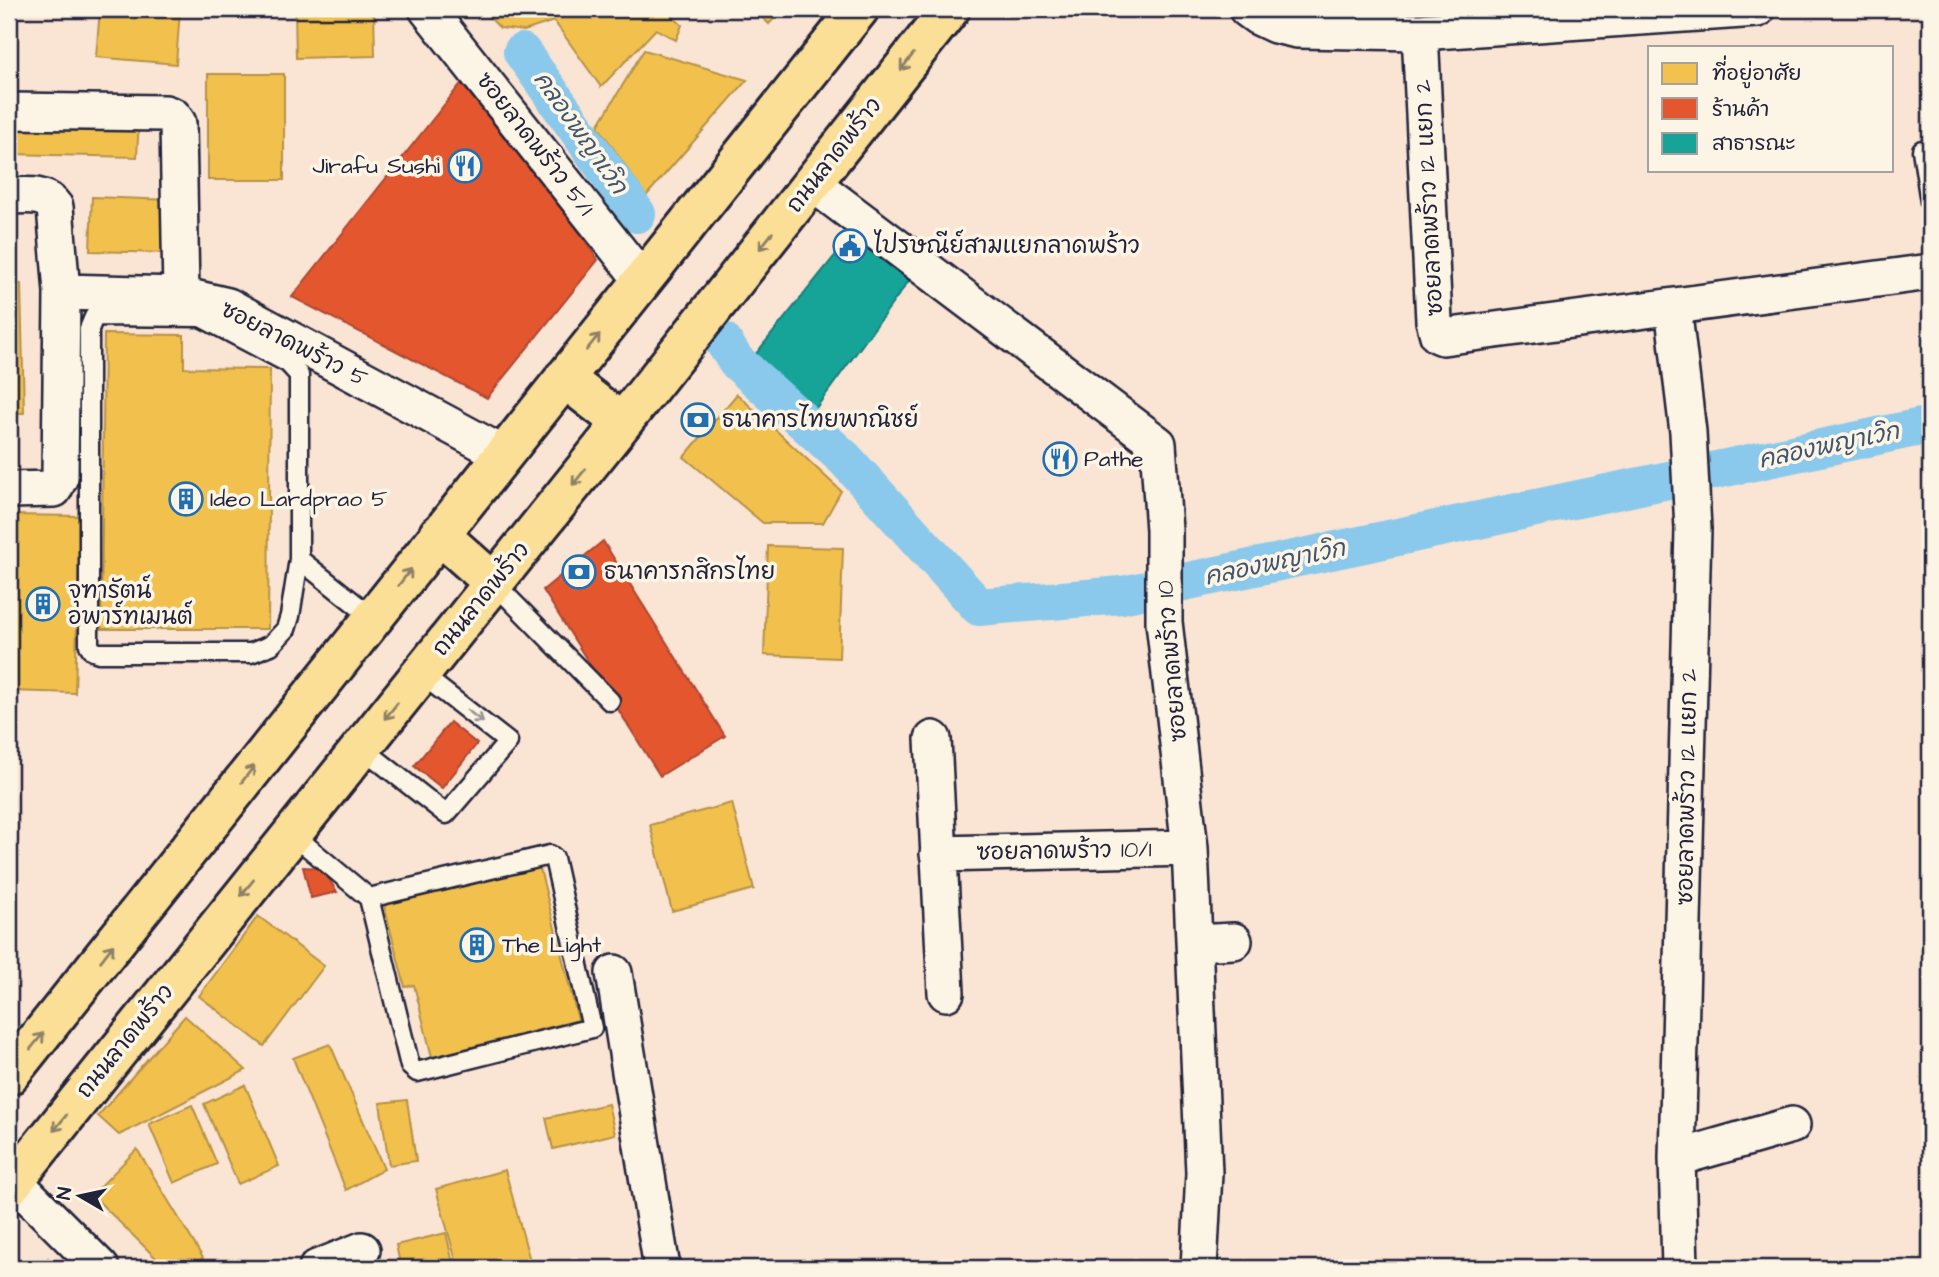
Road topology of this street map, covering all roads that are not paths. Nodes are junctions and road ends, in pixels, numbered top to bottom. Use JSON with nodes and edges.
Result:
{"nodes":[{"id":1,"x":427,"y":9,"type":"edge"},
{"id":2,"x":859,"y":9,"type":"edge"},
{"id":3,"x":950,"y":9,"type":"edge"},
{"id":4,"x":1247,"y":9,"type":"edge"},
{"id":5,"x":1758,"y":9,"type":"edge"},
{"id":6,"x":1420,"y":32,"type":"junction"},
{"id":7,"x":9,"y":111,"type":"edge"},
{"id":8,"x":1922,"y":150,"type":"dead end"},
{"id":9,"x":812,"y":183,"type":"junction"},
{"id":10,"x":9,"y":196,"type":"edge"},
{"id":11,"x":1930,"y":202,"type":"edge"},
{"id":12,"x":1930,"y":272,"type":"edge"},
{"id":13,"x":642,"y":280,"type":"junction"},
{"id":14,"x":62,"y":292,"type":"junction"},
{"id":15,"x":181,"y":295,"type":"junction"},
{"id":16,"x":1673,"y":307,"type":"junction"},
{"id":17,"x":564,"y":378,"type":"junction"},
{"id":18,"x":622,"y":424,"type":"junction"},
{"id":19,"x":503,"y":454,"type":"junction"},
{"id":20,"x":9,"y":490,"type":"edge"},
{"id":21,"x":439,"y":534,"type":"junction"},
{"id":22,"x":299,"y":559,"type":"junction"},
{"id":23,"x":494,"y":583,"type":"junction"},
{"id":24,"x":373,"y":618,"type":"junction"},
{"id":25,"x":421,"y":674,"type":"junction"},
{"id":26,"x":610,"y":701,"type":"dead end"},
{"id":27,"x":933,"y":739,"type":"dead end"},
{"id":28,"x":361,"y":747,"type":"junction"},
{"id":29,"x":291,"y":833,"type":"junction"},
{"id":30,"x":1190,"y":848,"type":"junction"},
{"id":31,"x":938,"y":853,"type":"junction"},
{"id":32,"x":369,"y":898,"type":"junction"},
{"id":33,"x":1234,"y":941,"type":"dead end"},
{"id":34,"x":1194,"y":943,"type":"junction"},
{"id":35,"x":614,"y":973,"type":"dead end"},
{"id":36,"x":946,"y":993,"type":"dead end"},
{"id":37,"x":9,"y":1075,"type":"edge"},
{"id":38,"x":1792,"y":1125,"type":"dead end"},
{"id":39,"x":1677,"y":1158,"type":"junction"},
{"id":40,"x":11,"y":1184,"type":"edge"},
{"id":41,"x":362,"y":1250,"type":"dead end"},
{"id":42,"x":101,"y":1268,"type":"edge"},
{"id":43,"x":317,"y":1268,"type":"edge"},
{"id":44,"x":662,"y":1268,"type":"edge"},
{"id":45,"x":1199,"y":1268,"type":"edge"},
{"id":46,"x":1680,"y":1268,"type":"edge"}],
"edges":[{"from":1,"to":13,"type":"street","name":"ซอยลาดพร้าว 5/1"},
{"from":2,"to":13,"type":"main road"},
{"from":3,"to":9,"type":"main road","name":"ถนนลาดพร้าว","one_way":true},
{"from":4,"to":6,"type":"street"},
{"from":5,"to":6,"type":"street"},
{"from":6,"to":16,"type":"street","name":"ซอยลาดพร้าว 12 แยก 2"},
{"from":7,"to":15,"type":"street"},
{"from":8,"to":11,"type":"lane"},
{"from":9,"to":18,"type":"main road","name":"ถนนลาดพร้าว","one_way":true},
{"from":9,"to":30,"type":"street","name":"ซอยลาดพร้าว 10"},
{"from":10,"to":14,"type":"street"},
{"from":12,"to":16,"type":"street","name":"ซอยลาดพร้าว 12 แยก 2"},
{"from":17,"to":13,"type":"main road","one_way":true},
{"from":14,"to":15,"type":"street","name":"ซอยลาดพร้าว 5"},
{"from":14,"to":20,"type":"street"},
{"from":15,"to":19,"type":"street","name":"ซอยลาดพร้าว 5"},
{"from":16,"to":39,"type":"street","name":"ซอยลาดพร้าว 12 แยก 2"},
{"from":17,"to":18,"type":"main road"},
{"from":17,"to":19,"type":"main road"},
{"from":18,"to":23,"type":"main road","name":"ถนนลาดพร้าว","one_way":true},
{"from":19,"to":21,"type":"main road"},
{"from":21,"to":23,"type":"main road"},
{"from":24,"to":21,"type":"main road","one_way":true},
{"from":22,"to":22,"type":"lane"},
{"from":22,"to":24,"type":"lane"},
{"from":23,"to":25,"type":"main road","name":"ถนนลาดพร้าว"},
{"from":23,"to":26,"type":"lane"},
{"from":37,"to":24,"type":"main road","one_way":true},
{"from":25,"to":28,"type":"main road","name":"ถนนลาดพร้าว","one_way":true},
{"from":25,"to":28,"type":"lane","one_way":true},
{"from":27,"to":31,"type":"street"},
{"from":28,"to":29,"type":"main road","name":"ถนนลาดพร้าว"},
{"from":29,"to":32,"type":"lane"},
{"from":29,"to":40,"type":"main road","name":"ถนนลาดพร้าว","one_way":true},
{"from":30,"to":31,"type":"street","name":"ซอยลาดพร้าว 10/1"},
{"from":30,"to":34,"type":"street","name":"ซอยลาดพร้าว 10"},
{"from":31,"to":36,"type":"street"},
{"from":32,"to":32,"type":"lane"},
{"from":33,"to":34,"type":"street"},
{"from":34,"to":45,"type":"street","name":"ซอยลาดพร้าว 10"},
{"from":35,"to":44,"type":"street"},
{"from":38,"to":39,"type":"street"},
{"from":39,"to":46,"type":"street","name":"ซอยลาดพร้าว 12 แยก 2"},
{"from":40,"to":42,"type":"street"},
{"from":41,"to":43,"type":"street"}]}
